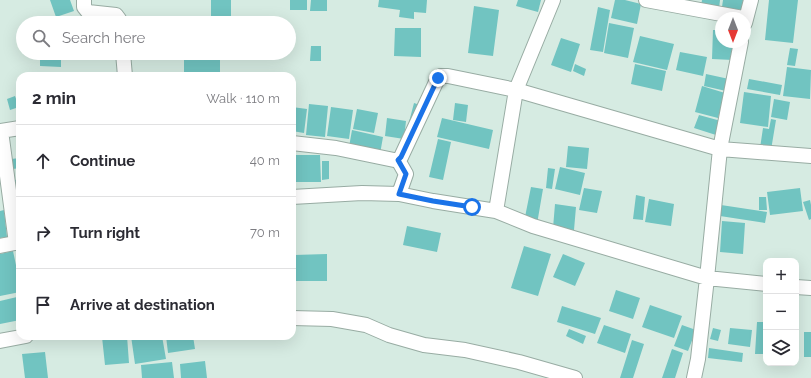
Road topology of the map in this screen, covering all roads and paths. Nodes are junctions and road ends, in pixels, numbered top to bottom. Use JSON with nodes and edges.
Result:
{"nodes":[{"id":1,"x":84,"y":0,"type":"edge"},
{"id":2,"x":553,"y":0,"type":"edge"},
{"id":3,"x":646,"y":0,"type":"edge"},
{"id":4,"x":751,"y":0,"type":"edge"},
{"id":5,"x":747,"y":12,"type":"edge"},
{"id":6,"x":715,"y":13,"type":"edge"},
{"id":7,"x":117,"y":16,"type":"edge"},
{"id":8,"x":740,"y":48,"type":"edge"},
{"id":9,"x":124,"y":60,"type":"edge"},
{"id":10,"x":125,"y":72,"type":"edge"},
{"id":11,"x":516,"y":90,"type":"junction"},
{"id":12,"x":16,"y":129,"type":"edge"},
{"id":13,"x":0,"y":131,"type":"edge"},
{"id":14,"x":296,"y":143,"type":"edge"},
{"id":15,"x":720,"y":149,"type":"junction"},
{"id":16,"x":810,"y":152,"type":"edge"},
{"id":17,"x":398,"y":160,"type":"junction"},
{"id":18,"x":399,"y":194,"type":"junction"},
{"id":19,"x":296,"y":197,"type":"edge"},
{"id":20,"x":496,"y":211,"type":"junction"},
{"id":21,"x":16,"y":231,"type":"edge"},
{"id":22,"x":16,"y":243,"type":"edge"},
{"id":23,"x":0,"y":246,"type":"edge"},
{"id":24,"x":707,"y":278,"type":"junction"},
{"id":25,"x":763,"y":284,"type":"edge"},
{"id":26,"x":799,"y":287,"type":"edge"},
{"id":27,"x":811,"y":288,"type":"edge"},
{"id":28,"x":296,"y":318,"type":"edge"},
{"id":29,"x":16,"y":338,"type":"edge"},
{"id":30,"x":0,"y":341,"type":"edge"},
{"id":31,"x":575,"y":378,"type":"edge"},
{"id":32,"x":694,"y":378,"type":"edge"}],
"edges":[{"from":1,"to":7,"type":"street"},
{"from":2,"to":11,"type":"street"},
{"from":3,"to":6,"type":"street"},
{"from":4,"to":5,"type":"street"},
{"from":8,"to":15,"type":"street"},
{"from":9,"to":10,"type":"street"},
{"from":11,"to":15,"type":"street"},
{"from":11,"to":17,"type":"street"},
{"from":11,"to":20,"type":"street"},
{"from":12,"to":13,"type":"street"},
{"from":13,"to":21,"type":"street"},
{"from":14,"to":17,"type":"street"},
{"from":15,"to":16,"type":"street"},
{"from":15,"to":24,"type":"street"},
{"from":17,"to":18,"type":"street"},
{"from":18,"to":19,"type":"street"},
{"from":18,"to":20,"type":"street"},
{"from":20,"to":24,"type":"street"},
{"from":22,"to":23,"type":"street"},
{"from":24,"to":25,"type":"street"},
{"from":24,"to":32,"type":"street"},
{"from":26,"to":27,"type":"street"},
{"from":28,"to":31,"type":"street"},
{"from":29,"to":30,"type":"street"}]}
